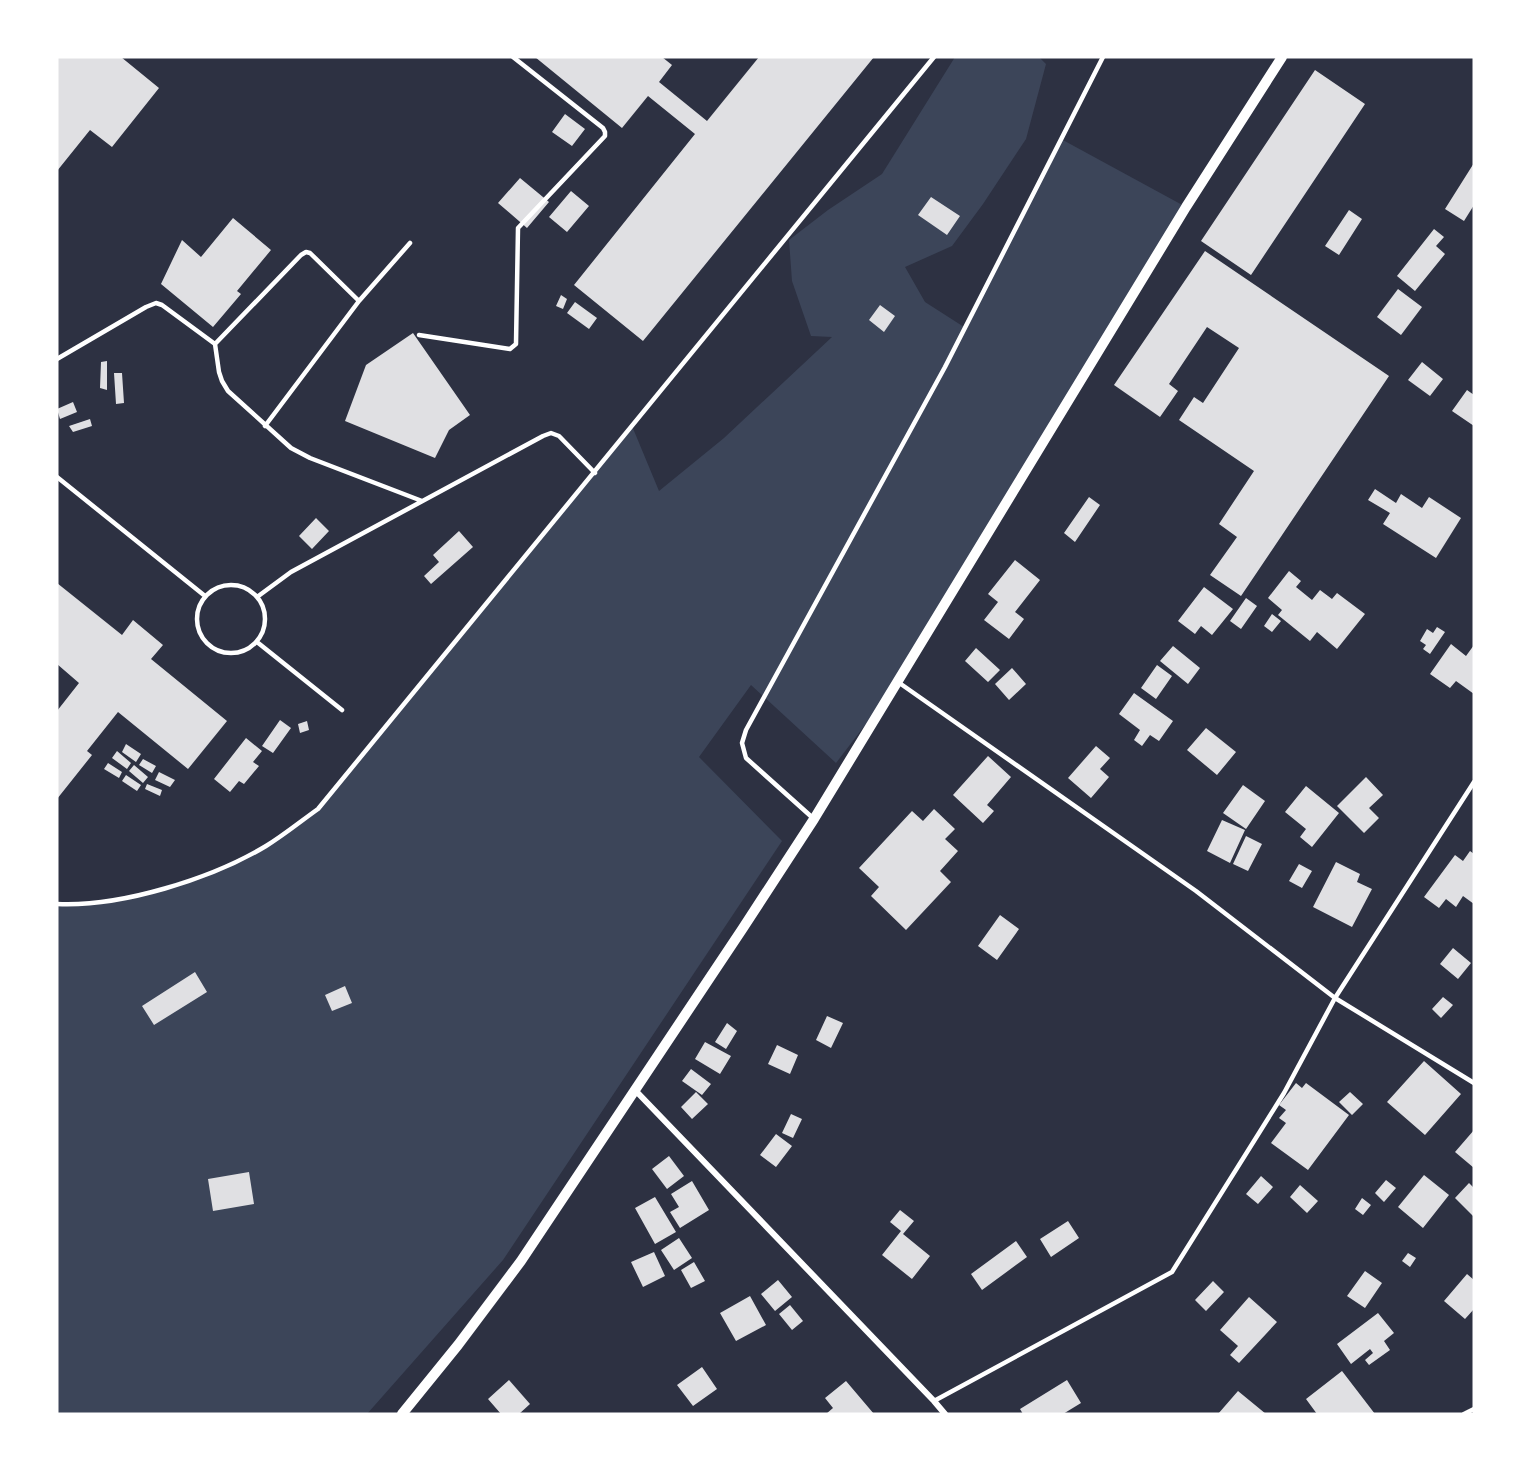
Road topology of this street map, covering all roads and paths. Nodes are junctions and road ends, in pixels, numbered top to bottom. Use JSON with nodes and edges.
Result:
{"nodes":[{"id":1,"x":513,"y":57,"type":"edge"},
{"id":2,"x":934,"y":57,"type":"edge"},
{"id":3,"x":1103,"y":57,"type":"edge"},
{"id":4,"x":1282,"y":57,"type":"edge"},
{"id":5,"x":410,"y":243,"type":"dead end"},
{"id":6,"x":359,"y":301,"type":"junction"},
{"id":7,"x":420,"y":335,"type":"dead end"},
{"id":8,"x":215,"y":344,"type":"junction"},
{"id":9,"x":57,"y":359,"type":"edge"},
{"id":10,"x":265,"y":426,"type":"junction"},
{"id":11,"x":594,"y":473,"type":"junction"},
{"id":12,"x":57,"y":477,"type":"edge"},
{"id":13,"x":422,"y":501,"type":"junction"},
{"id":14,"x":205,"y":596,"type":"junction"},
{"id":15,"x":257,"y":597,"type":"junction"},
{"id":16,"x":257,"y":642,"type":"junction"},
{"id":17,"x":898,"y":682,"type":"junction"},
{"id":18,"x":342,"y":710,"type":"dead end"},
{"id":19,"x":1474,"y":782,"type":"edge"},
{"id":20,"x":814,"y":819,"type":"junction"},
{"id":21,"x":57,"y":904,"type":"edge"},
{"id":22,"x":1335,"y":998,"type":"junction"},
{"id":23,"x":1474,"y":1083,"type":"edge"},
{"id":24,"x":634,"y":1089,"type":"junction"},
{"id":25,"x":934,"y":1401,"type":"junction"},
{"id":26,"x":1474,"y":1410,"type":"edge"},
{"id":27,"x":402,"y":1414,"type":"edge"},
{"id":28,"x":945,"y":1414,"type":"edge"},
{"id":29,"x":1464,"y":1414,"type":"edge"}],
"edges":[{"from":1,"to":7,"type":"lane"},
{"from":2,"to":11,"type":"lane"},
{"from":3,"to":20,"type":"lane"},
{"from":4,"to":17,"type":"street"},
{"from":5,"to":6,"type":"lane"},
{"from":6,"to":8,"type":"lane"},
{"from":6,"to":10,"type":"lane"},
{"from":8,"to":9,"type":"lane"},
{"from":8,"to":10,"type":"lane"},
{"from":10,"to":13,"type":"lane"},
{"from":11,"to":13,"type":"lane"},
{"from":11,"to":21,"type":"lane"},
{"from":12,"to":14,"type":"lane"},
{"from":13,"to":15,"type":"lane"},
{"from":14,"to":15,"type":"lane"},
{"from":14,"to":16,"type":"lane"},
{"from":15,"to":16,"type":"lane"},
{"from":16,"to":18,"type":"lane"},
{"from":17,"to":20,"type":"street"},
{"from":17,"to":22,"type":"lane"},
{"from":19,"to":22,"type":"lane"},
{"from":20,"to":24,"type":"street"},
{"from":22,"to":23,"type":"lane"},
{"from":22,"to":25,"type":"lane"},
{"from":24,"to":25,"type":"street"},
{"from":24,"to":27,"type":"street"},
{"from":25,"to":28,"type":"street"},
{"from":26,"to":29,"type":"lane"}]}
